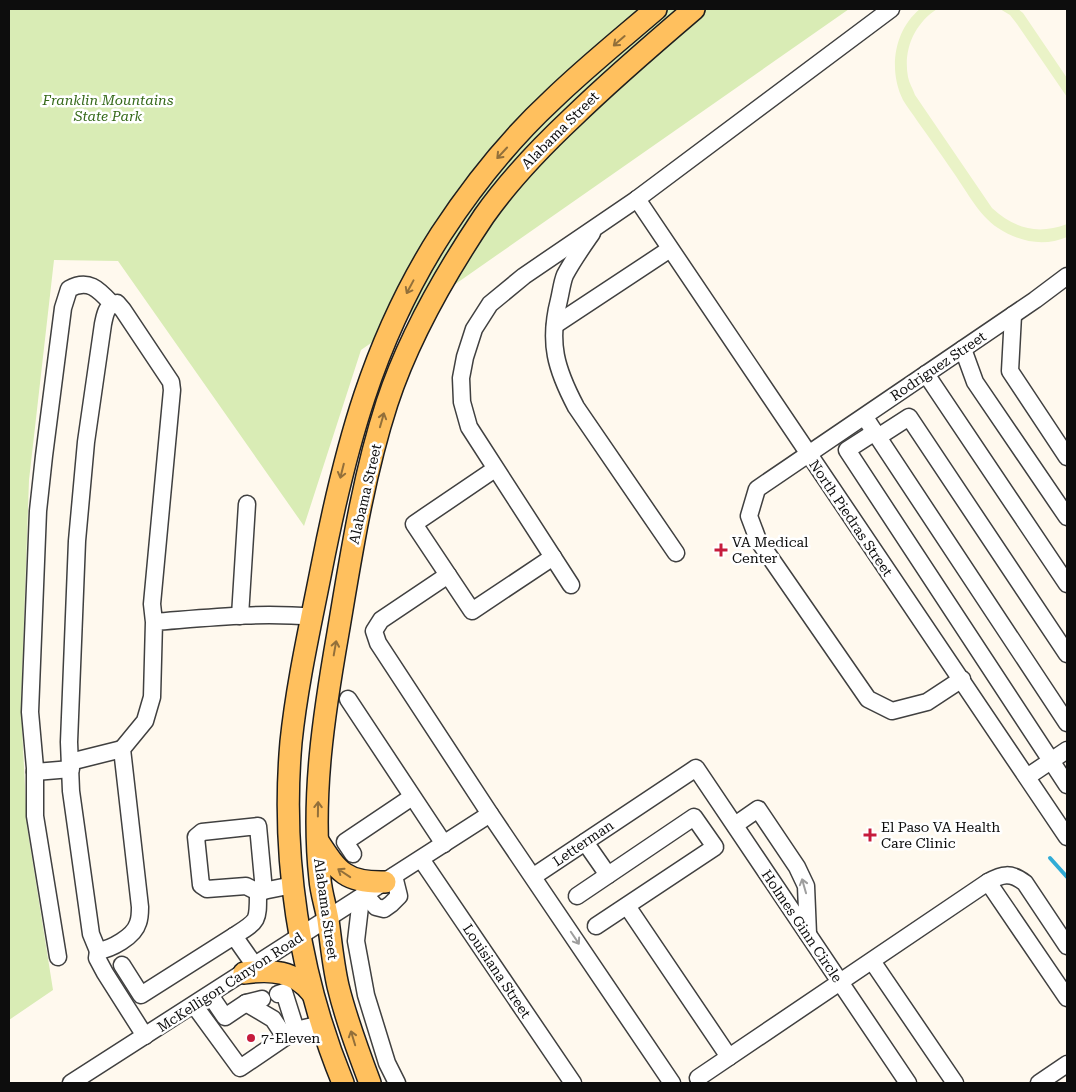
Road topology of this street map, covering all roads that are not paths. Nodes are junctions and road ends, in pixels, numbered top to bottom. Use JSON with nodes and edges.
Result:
{"nodes":[{"id":1,"x":656,"y":9,"type":"edge"},
{"id":2,"x":694,"y":9,"type":"edge"},
{"id":3,"x":891,"y":9,"type":"edge"},
{"id":4,"x":551,"y":100,"type":"junction"},
{"id":5,"x":538,"y":150,"type":"junction"},
{"id":6,"x":637,"y":199,"type":"junction"},
{"id":7,"x":598,"y":225,"type":"junction"},
{"id":8,"x":670,"y":249,"type":"junction"},
{"id":9,"x":1067,"y":276,"type":"edge"},
{"id":10,"x":112,"y":304,"type":"junction"},
{"id":11,"x":1013,"y":315,"type":"junction"},
{"id":12,"x":554,"y":325,"type":"junction"},
{"id":13,"x":963,"y":349,"type":"junction"},
{"id":14,"x":926,"y":374,"type":"junction"},
{"id":15,"x":864,"y":416,"type":"junction"},
{"id":16,"x":876,"y":434,"type":"junction"},
{"id":17,"x":808,"y":454,"type":"junction"},
{"id":18,"x":1067,"y":457,"type":"edge"},
{"id":19,"x":495,"y":469,"type":"junction"},
{"id":20,"x":247,"y":504,"type":"dead end"},
{"id":21,"x":1067,"y":517,"type":"edge"},
{"id":22,"x":676,"y":553,"type":"dead end"},
{"id":23,"x":553,"y":557,"type":"junction"},
{"id":24,"x":448,"y":575,"type":"junction"},
{"id":25,"x":1067,"y":584,"type":"edge"},
{"id":26,"x":571,"y":585,"type":"dead end"},
{"id":27,"x":240,"y":616,"type":"junction"},
{"id":28,"x":312,"y":617,"type":"junction"},
{"id":29,"x":154,"y":622,"type":"junction"},
{"id":30,"x":1067,"y":654,"type":"edge"},
{"id":31,"x":962,"y":680,"type":"junction"},
{"id":32,"x":348,"y":699,"type":"dead end"},
{"id":33,"x":1067,"y":723,"type":"edge"},
{"id":34,"x":122,"y":749,"type":"junction"},
{"id":35,"x":1067,"y":750,"type":"edge"},
{"id":36,"x":1051,"y":760,"type":"junction"},
{"id":37,"x":70,"y":765,"type":"junction"},
{"id":38,"x":696,"y":768,"type":"joint"},
{"id":39,"x":34,"y":772,"type":"junction"},
{"id":40,"x":1027,"y":777,"type":"junction"},
{"id":41,"x":1067,"y":785,"type":"edge"},
{"id":42,"x":412,"y":797,"type":"junction"},
{"id":43,"x":490,"y":814,"type":"junction"},
{"id":44,"x":735,"y":825,"type":"junction"},
{"id":45,"x":1067,"y":837,"type":"edge"},
{"id":46,"x":317,"y":840,"type":"junction"},
{"id":47,"x":585,"y":842,"type":"junction"},
{"id":48,"x":444,"y":844,"type":"junction"},
{"id":49,"x":353,"y":854,"type":"dead end"},
{"id":50,"x":421,"y":859,"type":"junction"},
{"id":51,"x":608,"y":875,"type":"junction"},
{"id":52,"x":534,"y":876,"type":"junction"},
{"id":53,"x":390,"y":879,"type":"junction"},
{"id":54,"x":988,"y":882,"type":"junction"},
{"id":55,"x":292,"y":885,"type":"junction"},
{"id":56,"x":261,"y":891,"type":"junction"},
{"id":57,"x":363,"y":896,"type":"junction"},
{"id":58,"x":577,"y":896,"type":"dead end"},
{"id":59,"x":627,"y":906,"type":"junction"},
{"id":60,"x":328,"y":919,"type":"junction"},
{"id":61,"x":596,"y":926,"type":"dead end"},
{"id":62,"x":808,"y":934,"type":"junction"},
{"id":63,"x":234,"y":936,"type":"junction"},
{"id":64,"x":300,"y":937,"type":"junction"},
{"id":65,"x":1067,"y":946,"type":"edge"},
{"id":66,"x":98,"y":952,"type":"junction"},
{"id":67,"x":58,"y":957,"type":"dead end"},
{"id":68,"x":872,"y":961,"type":"junction"},
{"id":69,"x":122,"y":965,"type":"dead end"},
{"id":70,"x":249,"y":970,"type":"junction"},
{"id":71,"x":840,"y":983,"type":"junction"},
{"id":72,"x":312,"y":993,"type":"junction"},
{"id":73,"x":141,"y":995,"type":"junction"},
{"id":74,"x":210,"y":995,"type":"junction"},
{"id":75,"x":1067,"y":998,"type":"edge"},
{"id":76,"x":123,"y":1002,"type":"junction"},
{"id":77,"x":246,"y":1003,"type":"junction"},
{"id":78,"x":194,"y":1005,"type":"junction"},
{"id":79,"x":225,"y":1016,"type":"junction"},
{"id":80,"x":322,"y":1024,"type":"junction"},
{"id":81,"x":210,"y":1027,"type":"junction"},
{"id":82,"x":291,"y":1033,"type":"junction"},
{"id":83,"x":145,"y":1036,"type":"junction"},
{"id":84,"x":729,"y":1057,"type":"junction"},
{"id":85,"x":1067,"y":1064,"type":"edge"},
{"id":86,"x":698,"y":1078,"type":"dead end"},
{"id":87,"x":902,"y":1081,"type":"edge"},
{"id":88,"x":70,"y":1083,"type":"edge"},
{"id":89,"x":343,"y":1083,"type":"edge"},
{"id":90,"x":370,"y":1083,"type":"edge"},
{"id":91,"x":397,"y":1083,"type":"edge"},
{"id":92,"x":573,"y":1083,"type":"edge"},
{"id":93,"x":672,"y":1083,"type":"edge"},
{"id":94,"x":955,"y":1083,"type":"edge"},
{"id":95,"x":1039,"y":1083,"type":"edge"}],
"edges":[{"from":1,"to":4,"type":"main road","name":"Alabama Street","one_way":true},
{"from":2,"to":5,"type":"main road","name":"Alabama Street"},
{"from":3,"to":6,"type":"street"},
{"from":4,"to":5,"type":"main road"},
{"from":4,"to":28,"type":"main road","name":"Alabama Street","one_way":true},
{"from":46,"to":5,"type":"main road","name":"Alabama Street","one_way":true},
{"from":6,"to":7,"type":"street"},
{"from":6,"to":8,"type":"street","name":"North Piedras Street"},
{"from":7,"to":12,"type":"street"},
{"from":7,"to":19,"type":"street"},
{"from":8,"to":12,"type":"street"},
{"from":8,"to":17,"type":"street","name":"North Piedras Street"},
{"from":9,"to":11,"type":"street","name":"Rodriguez Street"},
{"from":10,"to":29,"type":"street"},
{"from":10,"to":37,"type":"street"},
{"from":10,"to":39,"type":"street"},
{"from":11,"to":13,"type":"street","name":"Rodriguez Street"},
{"from":11,"to":18,"type":"street"},
{"from":12,"to":22,"type":"street"},
{"from":13,"to":14,"type":"street","name":"Rodriguez Street"},
{"from":13,"to":21,"type":"street"},
{"from":14,"to":15,"type":"street","name":"Rodriguez Street"},
{"from":14,"to":25,"type":"street"},
{"from":15,"to":16,"type":"street"},
{"from":15,"to":17,"type":"street","name":"Rodriguez Street"},
{"from":16,"to":30,"type":"street"},
{"from":16,"to":33,"type":"street"},
{"from":16,"to":36,"type":"street"},
{"from":17,"to":31,"type":"street","name":"North Piedras Street"},
{"from":17,"to":31,"type":"street","name":"Rodriguez Street"},
{"from":19,"to":23,"type":"street"},
{"from":19,"to":24,"type":"street"},
{"from":20,"to":27,"type":"street"},
{"from":23,"to":24,"type":"street"},
{"from":23,"to":26,"type":"street"},
{"from":24,"to":43,"type":"street"},
{"from":27,"to":28,"type":"street"},
{"from":27,"to":29,"type":"street"},
{"from":28,"to":55,"type":"main road","name":"Alabama Street"},
{"from":29,"to":34,"type":"street"},
{"from":31,"to":40,"type":"street","name":"North Piedras Street"},
{"from":32,"to":42,"type":"street"},
{"from":34,"to":37,"type":"street"},
{"from":34,"to":66,"type":"street"},
{"from":35,"to":36,"type":"street"},
{"from":36,"to":40,"type":"street"},
{"from":36,"to":41,"type":"street"},
{"from":37,"to":39,"type":"street"},
{"from":37,"to":66,"type":"street"},
{"from":38,"to":44,"type":"street","name":"Holmes Ginn Circle"},
{"from":38,"to":47,"type":"street","name":"Letterman"},
{"from":39,"to":67,"type":"street"},
{"from":40,"to":45,"type":"street","name":"North Piedras Street"},
{"from":42,"to":48,"type":"street"},
{"from":42,"to":49,"type":"street"},
{"from":43,"to":48,"type":"street","name":"McKelligon Canyon Road"},
{"from":43,"to":52,"type":"street"},
{"from":44,"to":62,"type":"street","name":"Holmes Ginn Circle"},
{"from":62,"to":44,"type":"street","one_way":true},
{"from":53,"to":46,"type":"main road","one_way":true},
{"from":46,"to":60,"type":"main road","name":"Alabama Street"},
{"from":47,"to":51,"type":"street"},
{"from":47,"to":52,"type":"street","name":"Letterman"},
{"from":48,"to":50,"type":"street","name":"McKelligon Canyon Road"},
{"from":50,"to":53,"type":"street","name":"McKelligon Canyon Road"},
{"from":50,"to":92,"type":"street","name":"Louisiana Street"},
{"from":51,"to":58,"type":"street"},
{"from":51,"to":59,"type":"street"},
{"from":52,"to":93,"type":"street","one_way":true},
{"from":53,"to":57,"type":"street","name":"McKelligon Canyon Road"},
{"from":53,"to":57,"type":"street"},
{"from":54,"to":65,"type":"street"},
{"from":54,"to":68,"type":"street"},
{"from":54,"to":75,"type":"street"},
{"from":55,"to":56,"type":"street"},
{"from":55,"to":64,"type":"main road","name":"Alabama Street"},
{"from":56,"to":56,"type":"street"},
{"from":56,"to":63,"type":"street"},
{"from":57,"to":60,"type":"street","name":"McKelligon Canyon Road"},
{"from":57,"to":91,"type":"street"},
{"from":59,"to":61,"type":"street"},
{"from":59,"to":84,"type":"street"},
{"from":60,"to":64,"type":"street","name":"McKelligon Canyon Road"},
{"from":90,"to":60,"type":"main road","name":"Alabama Street","one_way":true},
{"from":62,"to":71,"type":"street","name":"Holmes Ginn Circle"},
{"from":63,"to":70,"type":"street"},
{"from":63,"to":73,"type":"street"},
{"from":64,"to":70,"type":"street","name":"McKelligon Canyon Road"},
{"from":64,"to":72,"type":"main road","name":"Alabama Street"},
{"from":66,"to":76,"type":"street"},
{"from":68,"to":71,"type":"street"},
{"from":68,"to":94,"type":"street"},
{"from":69,"to":73,"type":"street"},
{"from":70,"to":72,"type":"main road"},
{"from":70,"to":74,"type":"street","name":"McKelligon Canyon Road"},
{"from":71,"to":84,"type":"street"},
{"from":71,"to":87,"type":"street","name":"Holmes Ginn Circle"},
{"from":72,"to":80,"type":"main road","name":"Alabama Street"},
{"from":73,"to":76,"type":"street"},
{"from":74,"to":78,"type":"street","name":"McKelligon Canyon Road"},
{"from":74,"to":79,"type":"street"},
{"from":76,"to":83,"type":"street"},
{"from":77,"to":79,"type":"street"},
{"from":77,"to":82,"type":"street"},
{"from":77,"to":82,"type":"street"},
{"from":78,"to":81,"type":"street"},
{"from":78,"to":83,"type":"street","name":"McKelligon Canyon Road"},
{"from":79,"to":81,"type":"street"},
{"from":80,"to":82,"type":"street"},
{"from":80,"to":89,"type":"main road","name":"Alabama Street"},
{"from":81,"to":82,"type":"street"},
{"from":83,"to":88,"type":"street","name":"McKelligon Canyon Road"},
{"from":84,"to":86,"type":"street"},
{"from":85,"to":95,"type":"street"}]}
